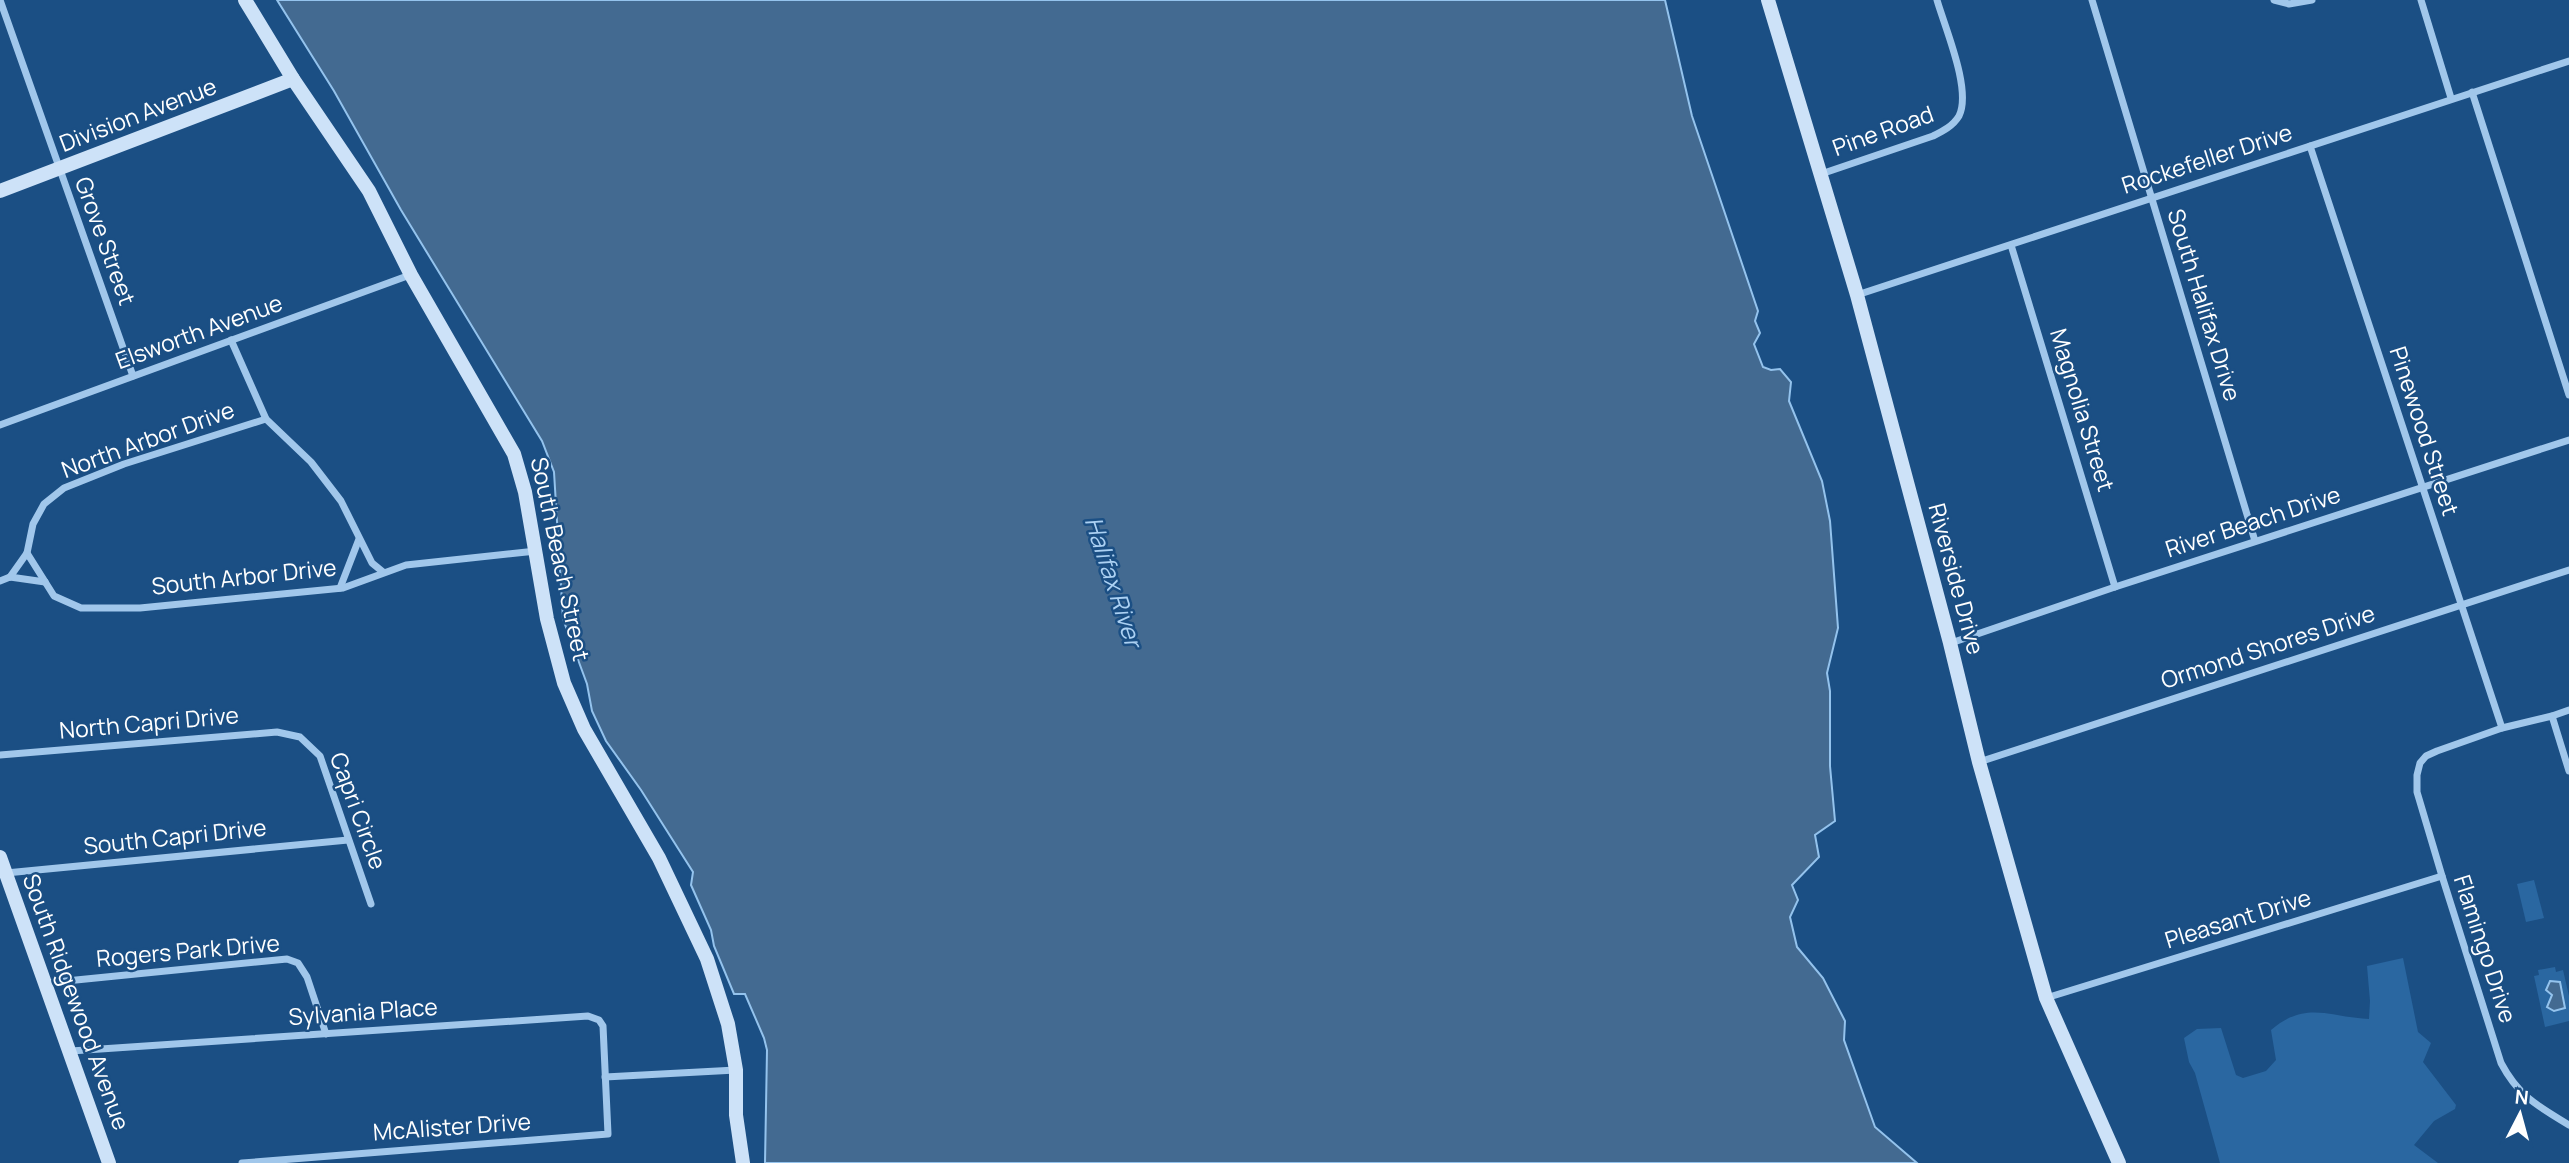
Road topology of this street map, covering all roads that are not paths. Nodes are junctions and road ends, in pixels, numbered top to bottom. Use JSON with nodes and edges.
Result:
{"nodes":[{"id":1,"x":0,"y":0,"type":"edge"},
{"id":2,"x":245,"y":0,"type":"edge"},
{"id":3,"x":1768,"y":0,"type":"edge"},
{"id":4,"x":1937,"y":0,"type":"edge"},
{"id":5,"x":2092,"y":0,"type":"edge"},
{"id":6,"x":2274,"y":0,"type":"edge"},
{"id":7,"x":2312,"y":0,"type":"edge"},
{"id":8,"x":2421,"y":0,"type":"edge"},
{"id":9,"x":2569,"y":61,"type":"edge"},
{"id":10,"x":293,"y":79,"type":"junction"},
{"id":11,"x":2472,"y":92,"type":"junction"},
{"id":12,"x":2451,"y":98,"type":"junction"},
{"id":13,"x":2310,"y":146,"type":"junction"},
{"id":14,"x":59,"y":170,"type":"junction"},
{"id":15,"x":1820,"y":174,"type":"junction"},
{"id":16,"x":0,"y":191,"type":"edge"},
{"id":17,"x":2151,"y":197,"type":"junction"},
{"id":18,"x":2011,"y":244,"type":"junction"},
{"id":19,"x":411,"y":275,"type":"junction"},
{"id":20,"x":1857,"y":295,"type":"junction"},
{"id":21,"x":230,"y":340,"type":"junction"},
{"id":22,"x":133,"y":376,"type":"junction"},
{"id":23,"x":2569,"y":396,"type":"edge"},
{"id":24,"x":266,"y":418,"type":"junction"},
{"id":25,"x":0,"y":425,"type":"edge"},
{"id":26,"x":2569,"y":440,"type":"edge"},
{"id":27,"x":2422,"y":489,"type":"junction"},
{"id":28,"x":359,"y":540,"type":"junction"},
{"id":29,"x":2255,"y":541,"type":"junction"},
{"id":30,"x":537,"y":551,"type":"junction"},
{"id":31,"x":27,"y":552,"type":"junction"},
{"id":32,"x":2569,"y":570,"type":"edge"},
{"id":33,"x":383,"y":572,"type":"junction"},
{"id":34,"x":9,"y":577,"type":"junction"},
{"id":35,"x":0,"y":581,"type":"edge"},
{"id":36,"x":45,"y":582,"type":"junction"},
{"id":37,"x":2115,"y":587,"type":"junction"},
{"id":38,"x":340,"y":588,"type":"junction"},
{"id":39,"x":2460,"y":604,"type":"junction"},
{"id":40,"x":1950,"y":643,"type":"junction"},
{"id":41,"x":2569,"y":710,"type":"edge"},
{"id":42,"x":2552,"y":716,"type":"junction"},
{"id":43,"x":2502,"y":728,"type":"junction"},
{"id":44,"x":300,"y":737,"type":"joint"},
{"id":45,"x":0,"y":755,"type":"edge"},
{"id":46,"x":1979,"y":762,"type":"junction"},
{"id":47,"x":2569,"y":771,"type":"edge"},
{"id":48,"x":348,"y":840,"type":"junction"},
{"id":49,"x":0,"y":857,"type":"edge"},
{"id":50,"x":3,"y":874,"type":"edge"},
{"id":51,"x":2442,"y":876,"type":"junction"},
{"id":52,"x":371,"y":904,"type":"dead end"},
{"id":53,"x":46,"y":983,"type":"junction"},
{"id":54,"x":2046,"y":998,"type":"junction"},
{"id":55,"x":326,"y":1034,"type":"junction"},
{"id":56,"x":71,"y":1051,"type":"junction"},
{"id":57,"x":736,"y":1070,"type":"junction"},
{"id":58,"x":605,"y":1077,"type":"junction"},
{"id":59,"x":2569,"y":1125,"type":"edge"},
{"id":60,"x":109,"y":1163,"type":"edge"},
{"id":61,"x":242,"y":1163,"type":"edge"},
{"id":62,"x":743,"y":1163,"type":"edge"},
{"id":63,"x":2119,"y":1163,"type":"edge"}],
"edges":[{"from":1,"to":14,"type":"street","name":"Grove Street"},
{"from":2,"to":10,"type":"street","name":"South Beach Street"},
{"from":3,"to":15,"type":"street","name":"Riverside Drive"},
{"from":4,"to":15,"type":"street","name":"Pine Road"},
{"from":5,"to":17,"type":"street","name":"South Halifax Drive"},
{"from":6,"to":7,"type":"street"},
{"from":8,"to":12,"type":"street"},
{"from":9,"to":11,"type":"street","name":"Rockefeller Drive"},
{"from":10,"to":14,"type":"street","name":"Division Avenue"},
{"from":10,"to":19,"type":"street","name":"South Beach Street"},
{"from":11,"to":12,"type":"street","name":"Rockefeller Drive"},
{"from":11,"to":23,"type":"street"},
{"from":12,"to":13,"type":"street","name":"Rockefeller Drive"},
{"from":13,"to":17,"type":"street","name":"Rockefeller Drive"},
{"from":13,"to":27,"type":"street","name":"Pinewood Street"},
{"from":14,"to":16,"type":"street","name":"Division Avenue"},
{"from":14,"to":22,"type":"street","name":"Grove Street"},
{"from":15,"to":20,"type":"street","name":"Riverside Drive"},
{"from":17,"to":18,"type":"street","name":"Rockefeller Drive"},
{"from":17,"to":29,"type":"street","name":"South Halifax Drive"},
{"from":18,"to":20,"type":"street","name":"Rockefeller Drive"},
{"from":18,"to":37,"type":"street","name":"Magnolia Street"},
{"from":19,"to":21,"type":"street","name":"Elsworth Avenue"},
{"from":19,"to":30,"type":"street","name":"South Beach Street"},
{"from":20,"to":40,"type":"street","name":"Riverside Drive"},
{"from":21,"to":22,"type":"street","name":"Elsworth Avenue"},
{"from":21,"to":24,"type":"street"},
{"from":22,"to":25,"type":"street","name":"Elsworth Avenue"},
{"from":24,"to":28,"type":"street"},
{"from":24,"to":31,"type":"street","name":"North Arbor Drive"},
{"from":26,"to":27,"type":"street","name":"River Beach Drive"},
{"from":27,"to":29,"type":"street","name":"River Beach Drive"},
{"from":27,"to":39,"type":"street","name":"Pinewood Street"},
{"from":28,"to":33,"type":"street"},
{"from":28,"to":38,"type":"street"},
{"from":29,"to":37,"type":"street","name":"River Beach Drive"},
{"from":30,"to":33,"type":"street","name":"South Arbor Drive"},
{"from":30,"to":57,"type":"street","name":"South Beach Street"},
{"from":31,"to":34,"type":"street","name":"North Arbor Drive"},
{"from":31,"to":36,"type":"street","name":"South Arbor Drive"},
{"from":32,"to":39,"type":"street","name":"Ormond Shores Drive"},
{"from":33,"to":38,"type":"street","name":"South Arbor Drive"},
{"from":34,"to":35,"type":"street"},
{"from":34,"to":36,"type":"street"},
{"from":36,"to":38,"type":"street","name":"South Arbor Drive"},
{"from":37,"to":40,"type":"street","name":"River Beach Drive"},
{"from":39,"to":43,"type":"street","name":"Pinewood Street"},
{"from":39,"to":46,"type":"street","name":"Ormond Shores Drive"},
{"from":40,"to":46,"type":"street","name":"Riverside Drive"},
{"from":41,"to":42,"type":"street"},
{"from":42,"to":43,"type":"street"},
{"from":42,"to":47,"type":"street"},
{"from":43,"to":51,"type":"street","name":"Flamingo Drive"},
{"from":44,"to":45,"type":"street","name":"North Capri Drive"},
{"from":44,"to":48,"type":"street","name":"Capri Circle"},
{"from":46,"to":54,"type":"street","name":"Riverside Drive"},
{"from":48,"to":50,"type":"street","name":"South Capri Drive"},
{"from":48,"to":52,"type":"street","name":"Capri Circle"},
{"from":49,"to":50,"type":"street","name":"South Ridgewood Avenue"},
{"from":50,"to":53,"type":"street","name":"South Ridgewood Avenue"},
{"from":51,"to":54,"type":"street","name":"Pleasant Drive"},
{"from":51,"to":59,"type":"street","name":"Flamingo Drive"},
{"from":53,"to":55,"type":"street","name":"Rogers Park Drive"},
{"from":53,"to":56,"type":"street","name":"South Ridgewood Avenue"},
{"from":54,"to":63,"type":"street","name":"Riverside Drive"},
{"from":55,"to":56,"type":"street","name":"Sylvania Place"},
{"from":55,"to":58,"type":"street","name":"Sylvania Place"},
{"from":56,"to":60,"type":"street","name":"South Ridgewood Avenue"},
{"from":57,"to":58,"type":"street"},
{"from":57,"to":62,"type":"street","name":"South Beach Street"},
{"from":58,"to":61,"type":"street","name":"McAlister Drive"}]}
